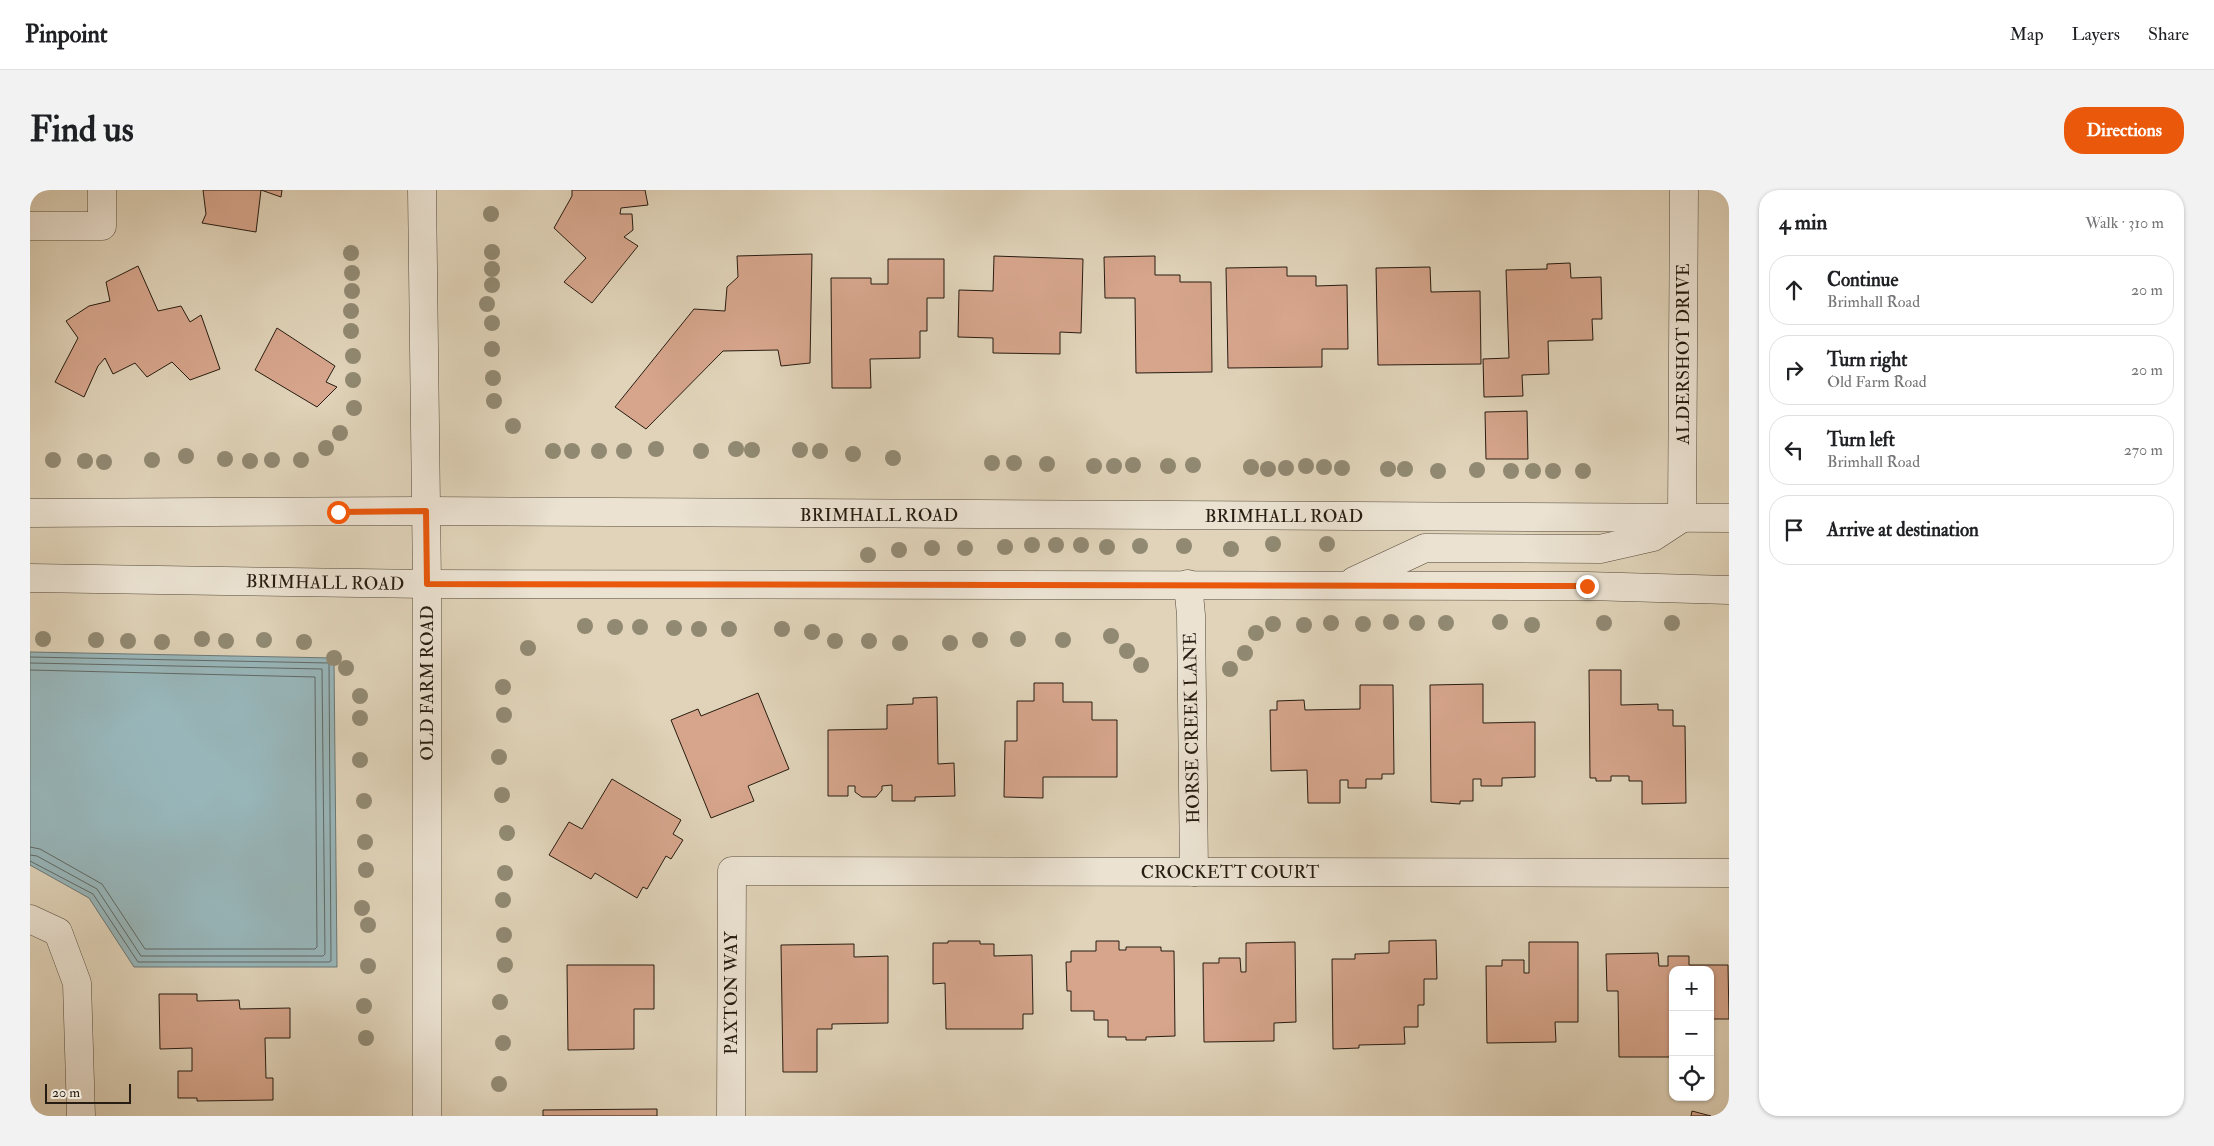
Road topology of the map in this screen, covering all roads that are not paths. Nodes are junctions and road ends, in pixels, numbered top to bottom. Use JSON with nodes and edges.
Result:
{"nodes":[{"id":1,"x":102,"y":190,"type":"edge"},
{"id":2,"x":422,"y":190,"type":"edge"},
{"id":3,"x":1684,"y":190,"type":"edge"},
{"id":4,"x":30,"y":226,"type":"edge"},
{"id":5,"x":426,"y":511,"type":"junction"},
{"id":6,"x":30,"y":513,"type":"edge"},
{"id":7,"x":1682,"y":518,"type":"junction"},
{"id":8,"x":1729,"y":518,"type":"edge"},
{"id":9,"x":30,"y":578,"type":"edge"},
{"id":10,"x":427,"y":584,"type":"junction"},
{"id":11,"x":1188,"y":584,"type":"junction"},
{"id":12,"x":1345,"y":585,"type":"junction"},
{"id":13,"x":1729,"y":590,"type":"edge"},
{"id":14,"x":732,"y":871,"type":"joint"},
{"id":15,"x":1194,"y":872,"type":"junction"},
{"id":16,"x":1729,"y":873,"type":"edge"},
{"id":17,"x":30,"y":920,"type":"edge"},
{"id":18,"x":81,"y":1116,"type":"edge"},
{"id":19,"x":427,"y":1116,"type":"edge"},
{"id":20,"x":731,"y":1116,"type":"edge"}],
"edges":[{"from":1,"to":4,"type":"street"},
{"from":2,"to":5,"type":"street","name":"OLD FARM ROAD"},
{"from":3,"to":7,"type":"street","name":"ALDERSHOT DRIVE"},
{"from":5,"to":6,"type":"street","name":"BRIMHALL ROAD"},
{"from":5,"to":7,"type":"street","name":"BRIMHALL ROAD"},
{"from":5,"to":10,"type":"street","name":"OLD FARM ROAD"},
{"from":7,"to":8,"type":"street","name":"BRIMHALL ROAD"},
{"from":7,"to":12,"type":"street"},
{"from":9,"to":10,"type":"street","name":"BRIMHALL ROAD"},
{"from":10,"to":11,"type":"street","name":"BRIMHALL ROAD"},
{"from":10,"to":19,"type":"street","name":"OLD FARM ROAD"},
{"from":11,"to":12,"type":"street","name":"BRIMHALL ROAD"},
{"from":11,"to":15,"type":"street","name":"HORSE CREEK LANE"},
{"from":12,"to":13,"type":"street","name":"BRIMHALL ROAD"},
{"from":14,"to":15,"type":"street","name":"CROCKETT COURT"},
{"from":14,"to":20,"type":"street","name":"PAXTON WAY"},
{"from":15,"to":16,"type":"street","name":"CROCKETT COURT"},
{"from":17,"to":18,"type":"street"}]}
